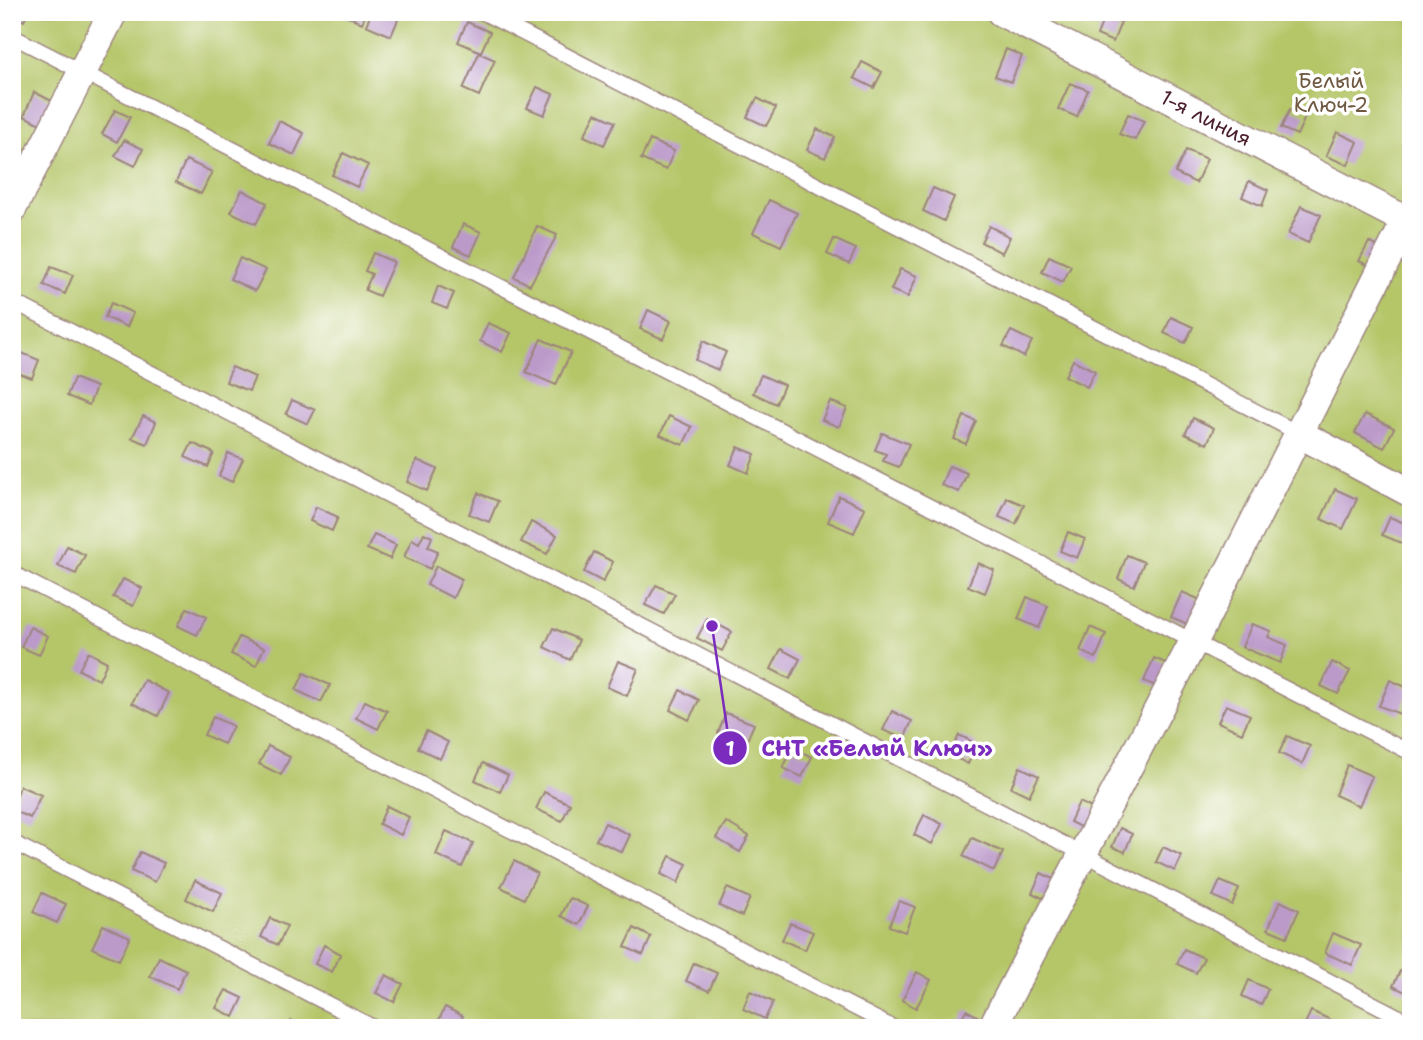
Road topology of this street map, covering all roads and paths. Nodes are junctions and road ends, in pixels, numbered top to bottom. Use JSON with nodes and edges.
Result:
{"nodes":[{"id":1,"x":113,"y":12,"type":"edge"},
{"id":2,"x":482,"y":12,"type":"edge"},
{"id":3,"x":1001,"y":12,"type":"edge"},
{"id":4,"x":12,"y":36,"type":"edge"},
{"id":5,"x":83,"y":72,"type":"junction"},
{"id":6,"x":12,"y":209,"type":"edge"},
{"id":7,"x":1408,"y":222,"type":"edge"},
{"id":8,"x":12,"y":302,"type":"edge"},
{"id":9,"x":1298,"y":433,"type":"junction"},
{"id":10,"x":1411,"y":493,"type":"edge"},
{"id":11,"x":12,"y":573,"type":"edge"},
{"id":12,"x":1194,"y":641,"type":"junction"},
{"id":13,"x":1411,"y":753,"type":"edge"},
{"id":14,"x":12,"y":842,"type":"edge"},
{"id":15,"x":1081,"y":854,"type":"junction"},
{"id":16,"x":1411,"y":1023,"type":"edge"},
{"id":17,"x":375,"y":1028,"type":"edge"},
{"id":18,"x":894,"y":1028,"type":"edge"},
{"id":19,"x":992,"y":1028,"type":"edge"}],
"edges":[{"from":1,"to":5,"type":"street"},
{"from":2,"to":9,"type":"lane"},
{"from":3,"to":7,"type":"street","name":"1-я линия"},
{"from":4,"to":5,"type":"lane"},
{"from":5,"to":6,"type":"street"},
{"from":5,"to":12,"type":"lane"},
{"from":7,"to":9,"type":"street"},
{"from":8,"to":15,"type":"lane"},
{"from":9,"to":10,"type":"street"},
{"from":9,"to":12,"type":"street"},
{"from":11,"to":18,"type":"lane"},
{"from":12,"to":13,"type":"lane"},
{"from":12,"to":15,"type":"street"},
{"from":14,"to":17,"type":"lane"},
{"from":15,"to":16,"type":"lane"},
{"from":15,"to":19,"type":"street"}]}
